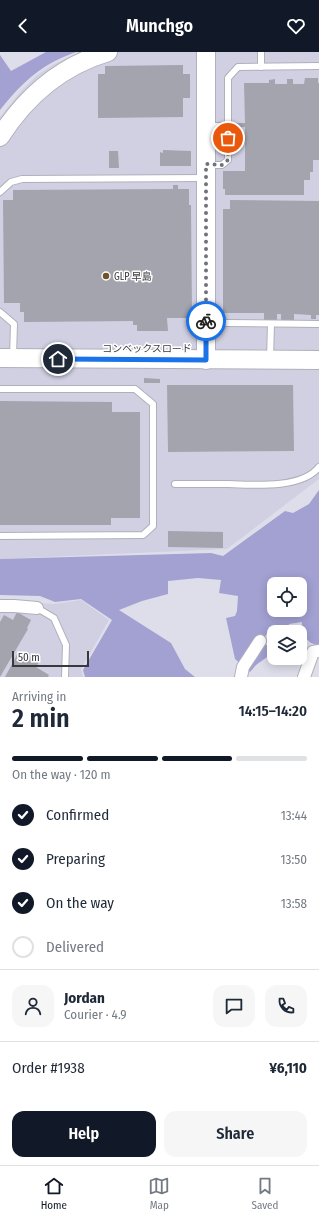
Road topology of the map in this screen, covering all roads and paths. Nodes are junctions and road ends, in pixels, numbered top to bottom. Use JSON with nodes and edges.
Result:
{"nodes":[{"id":1,"x":108,"y":52,"type":"edge"},
{"id":2,"x":206,"y":52,"type":"edge"},
{"id":3,"x":261,"y":52,"type":"edge"},
{"id":4,"x":319,"y":66,"type":"edge"},
{"id":5,"x":261,"y":67,"type":"junction"},
{"id":6,"x":206,"y":126,"type":"junction"},
{"id":7,"x":228,"y":126,"type":"junction"},
{"id":8,"x":0,"y":137,"type":"edge"},
{"id":9,"x":206,"y":171,"type":"junction"},
{"id":10,"x":0,"y":192,"type":"edge"},
{"id":11,"x":0,"y":312,"type":"edge"},
{"id":12,"x":225,"y":323,"type":"dead end"},
{"id":13,"x":271,"y":324,"type":"junction"},
{"id":14,"x":319,"y":324,"type":"edge"},
{"id":15,"x":319,"y":349,"type":"edge"},
{"id":16,"x":7,"y":353,"type":"edge"},
{"id":17,"x":206,"y":354,"type":"junction"},
{"id":18,"x":270,"y":354,"type":"junction"},
{"id":19,"x":319,"y":360,"type":"edge"},
{"id":20,"x":0,"y":389,"type":"edge"},
{"id":21,"x":319,"y":467,"type":"edge"},
{"id":22,"x":175,"y":484,"type":"dead end"},
{"id":23,"x":0,"y":536,"type":"edge"},
{"id":24,"x":0,"y":606,"type":"edge"},
{"id":25,"x":37,"y":608,"type":"joint"},
{"id":26,"x":260,"y":641,"type":"dead end"},
{"id":27,"x":319,"y":650,"type":"edge"},
{"id":28,"x":65,"y":677,"type":"edge"},
{"id":29,"x":241,"y":677,"type":"edge"},
{"id":30,"x":304,"y":677,"type":"edge"}],
"edges":[{"from":1,"to":8,"type":"street"},
{"from":2,"to":6,"type":"street"},
{"from":3,"to":5,"type":"lane"},
{"from":4,"to":5,"type":"lane"},
{"from":5,"to":7,"type":"lane"},
{"from":6,"to":7,"type":"lane"},
{"from":6,"to":9,"type":"street"},
{"from":7,"to":9,"type":"lane"},
{"from":9,"to":10,"type":"lane"},
{"from":9,"to":17,"type":"street"},
{"from":11,"to":16,"type":"lane"},
{"from":12,"to":13,"type":"lane"},
{"from":13,"to":14,"type":"lane"},
{"from":13,"to":18,"type":"lane"},
{"from":15,"to":18,"type":"street","name":"コンベックスロード"},
{"from":16,"to":17,"type":"street","name":"コンベックスロード"},
{"from":17,"to":18,"type":"street","name":"コンベックスロード"},
{"from":18,"to":19,"type":"street","name":"コンベックスロード"},
{"from":20,"to":23,"type":"lane"},
{"from":21,"to":22,"type":"lane"},
{"from":24,"to":25,"type":"street"},
{"from":25,"to":28,"type":"lane"},
{"from":26,"to":29,"type":"street"},
{"from":27,"to":30,"type":"street"}]}
